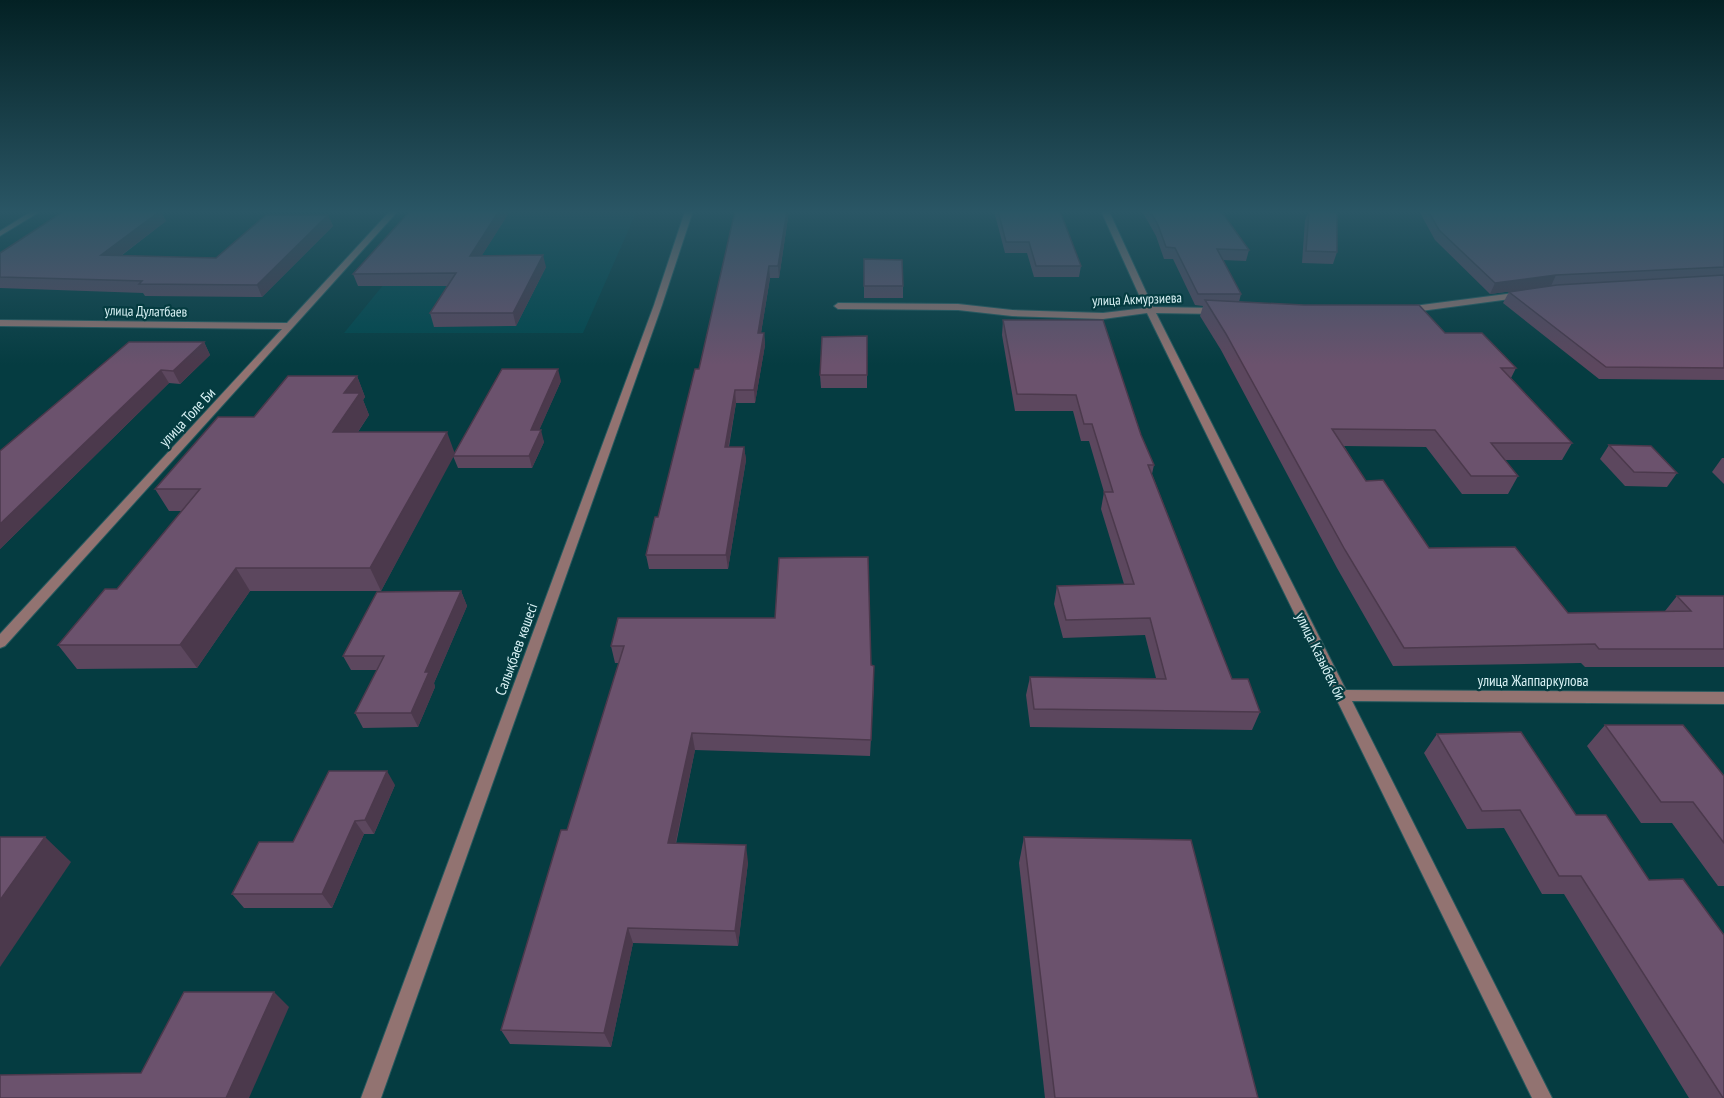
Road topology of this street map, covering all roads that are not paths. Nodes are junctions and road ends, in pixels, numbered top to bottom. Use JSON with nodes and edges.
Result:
{"nodes":[{"id":1,"x":348,"y":262,"type":"edge"},
{"id":2,"x":672,"y":262,"type":"edge"},
{"id":3,"x":1128,"y":262,"type":"edge"},
{"id":4,"x":1528,"y":294,"type":"edge"},
{"id":5,"x":838,"y":306,"type":"dead end"},
{"id":6,"x":1150,"y":310,"type":"junction"},
{"id":7,"x":1231,"y":311,"type":"edge"},
{"id":8,"x":1393,"y":312,"type":"edge"},
{"id":9,"x":0,"y":323,"type":"edge"},
{"id":10,"x":291,"y":326,"type":"junction"},
{"id":11,"x":0,"y":643,"type":"edge"},
{"id":12,"x":1341,"y":695,"type":"junction"},
{"id":13,"x":1724,"y":698,"type":"edge"},
{"id":14,"x":371,"y":1098,"type":"edge"},
{"id":15,"x":1542,"y":1098,"type":"edge"}],
"edges":[{"from":1,"to":10,"type":"street","name":"улица Толе Би"},
{"from":2,"to":14,"type":"street","name":"Салықбаев көшесі"},
{"from":3,"to":6,"type":"street","name":"улица Казыбек би"},
{"from":4,"to":8,"type":"street"},
{"from":5,"to":6,"type":"street","name":"улица Акмурзиева"},
{"from":6,"to":7,"type":"street","name":"улица Акмурзиева"},
{"from":6,"to":12,"type":"street","name":"улица Казыбек би"},
{"from":9,"to":10,"type":"street","name":"улица Дулатбаев"},
{"from":10,"to":11,"type":"street","name":"улица Толе Би"},
{"from":12,"to":13,"type":"street","name":"улица Жаппаркулова"},
{"from":12,"to":15,"type":"street","name":"улица Казыбек би"}]}
